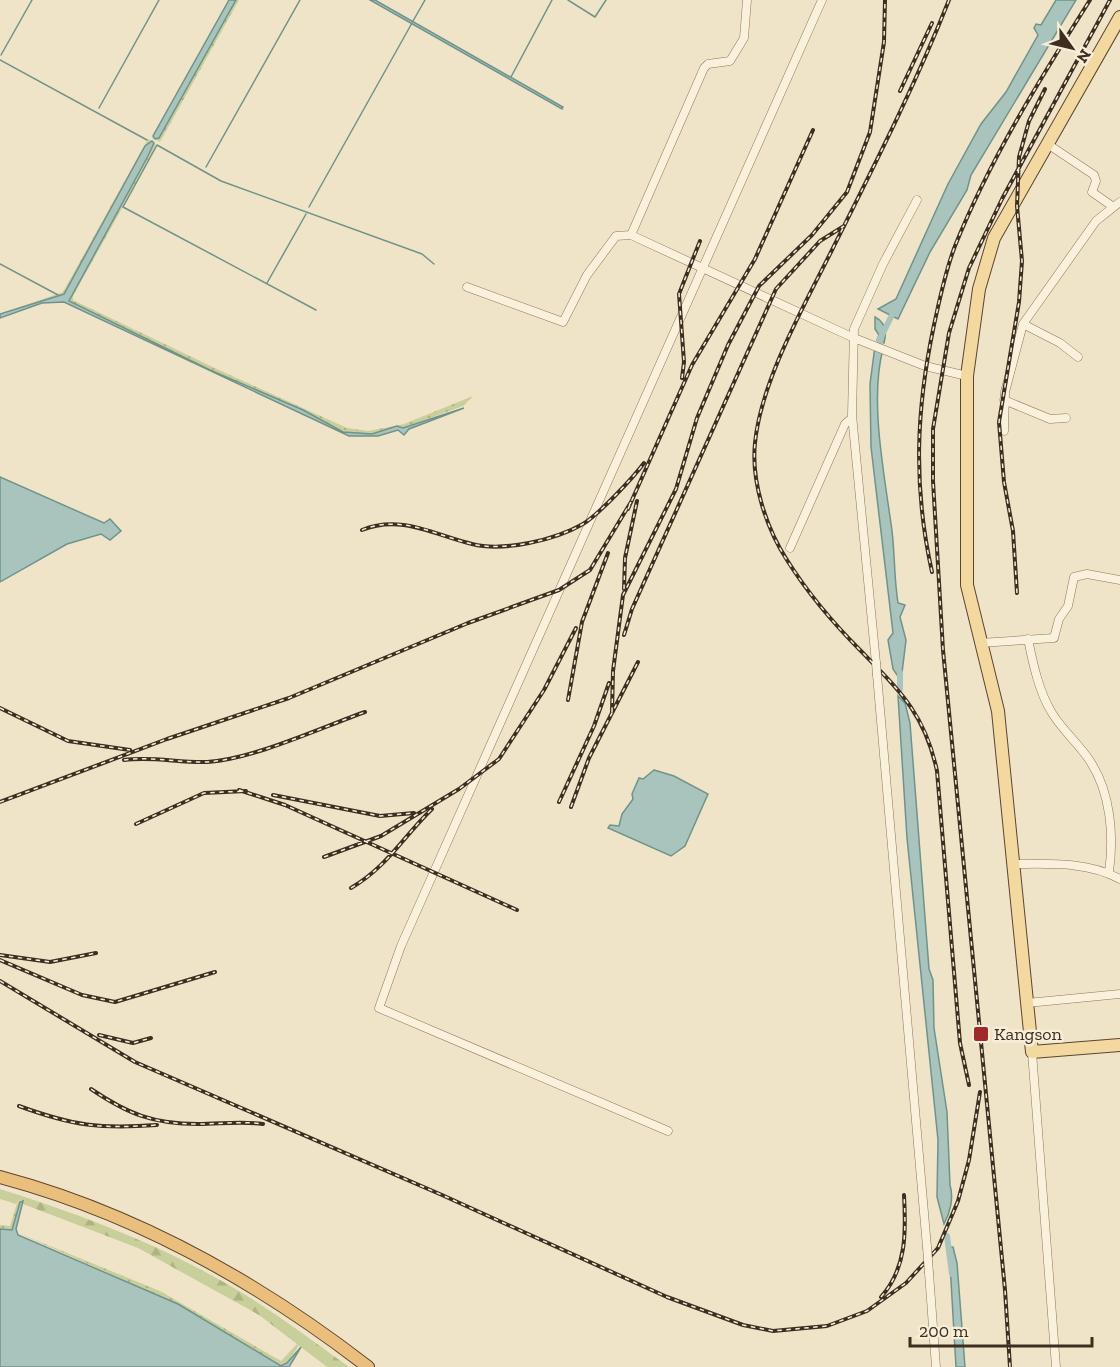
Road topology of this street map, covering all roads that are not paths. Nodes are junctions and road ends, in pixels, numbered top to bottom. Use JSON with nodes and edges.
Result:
{"nodes":[{"id":1,"x":747,"y":0,"type":"edge"},
{"id":2,"x":822,"y":0,"type":"edge"},
{"id":3,"x":1120,"y":17,"type":"edge"},
{"id":4,"x":1049,"y":145,"type":"junction"},
{"id":5,"x":917,"y":200,"type":"dead end"},
{"id":6,"x":1116,"y":204,"type":"edge"},
{"id":7,"x":632,"y":235,"type":"junction"},
{"id":8,"x":704,"y":268,"type":"junction"},
{"id":9,"x":467,"y":287,"type":"dead end"},
{"id":10,"x":1023,"y":324,"type":"junction"},
{"id":11,"x":854,"y":338,"type":"junction"},
{"id":12,"x":1078,"y":357,"type":"dead end"},
{"id":13,"x":968,"y":376,"type":"junction"},
{"id":14,"x":1004,"y":400,"type":"junction"},
{"id":15,"x":852,"y":418,"type":"junction"},
{"id":16,"x":1066,"y":418,"type":"dead end"},
{"id":17,"x":1004,"y":431,"type":"dead end"},
{"id":18,"x":790,"y":549,"type":"dead end"},
{"id":19,"x":1120,"y":580,"type":"edge"},
{"id":20,"x":1028,"y":639,"type":"junction"},
{"id":21,"x":980,"y":643,"type":"junction"},
{"id":22,"x":1013,"y":864,"type":"junction"},
{"id":23,"x":1108,"y":872,"type":"junction"},
{"id":24,"x":1120,"y":879,"type":"edge"},
{"id":25,"x":1120,"y":994,"type":"edge"},
{"id":26,"x":1027,"y":1003,"type":"junction"},
{"id":27,"x":1120,"y":1045,"type":"edge"},
{"id":28,"x":1032,"y":1052,"type":"junction"},
{"id":29,"x":668,"y":1131,"type":"dead end"},
{"id":30,"x":0,"y":1177,"type":"edge"},
{"id":31,"x":368,"y":1367,"type":"edge"},
{"id":32,"x":936,"y":1367,"type":"edge"},
{"id":33,"x":1056,"y":1367,"type":"edge"}],
"edges":[{"from":1,"to":7,"type":"street"},
{"from":2,"to":8,"type":"street"},
{"from":3,"to":4,"type":"main road"},
{"from":4,"to":6,"type":"street"},
{"from":4,"to":13,"type":"main road"},
{"from":5,"to":11,"type":"street"},
{"from":6,"to":10,"type":"street"},
{"from":7,"to":8,"type":"street"},
{"from":7,"to":9,"type":"street"},
{"from":8,"to":11,"type":"street"},
{"from":8,"to":29,"type":"street"},
{"from":10,"to":12,"type":"street"},
{"from":10,"to":14,"type":"street"},
{"from":11,"to":13,"type":"street"},
{"from":11,"to":15,"type":"street"},
{"from":13,"to":21,"type":"main road"},
{"from":14,"to":16,"type":"street"},
{"from":14,"to":17,"type":"street"},
{"from":15,"to":18,"type":"street"},
{"from":15,"to":32,"type":"street","bridge":true},
{"from":19,"to":20,"type":"street"},
{"from":20,"to":21,"type":"street"},
{"from":20,"to":23,"type":"street"},
{"from":21,"to":22,"type":"main road"},
{"from":22,"to":23,"type":"street"},
{"from":22,"to":26,"type":"main road"},
{"from":23,"to":24,"type":"street"},
{"from":25,"to":26,"type":"street"},
{"from":26,"to":28,"type":"main road"},
{"from":27,"to":28,"type":"main road"},
{"from":28,"to":33,"type":"street"},
{"from":30,"to":31,"type":"highway"}]}
